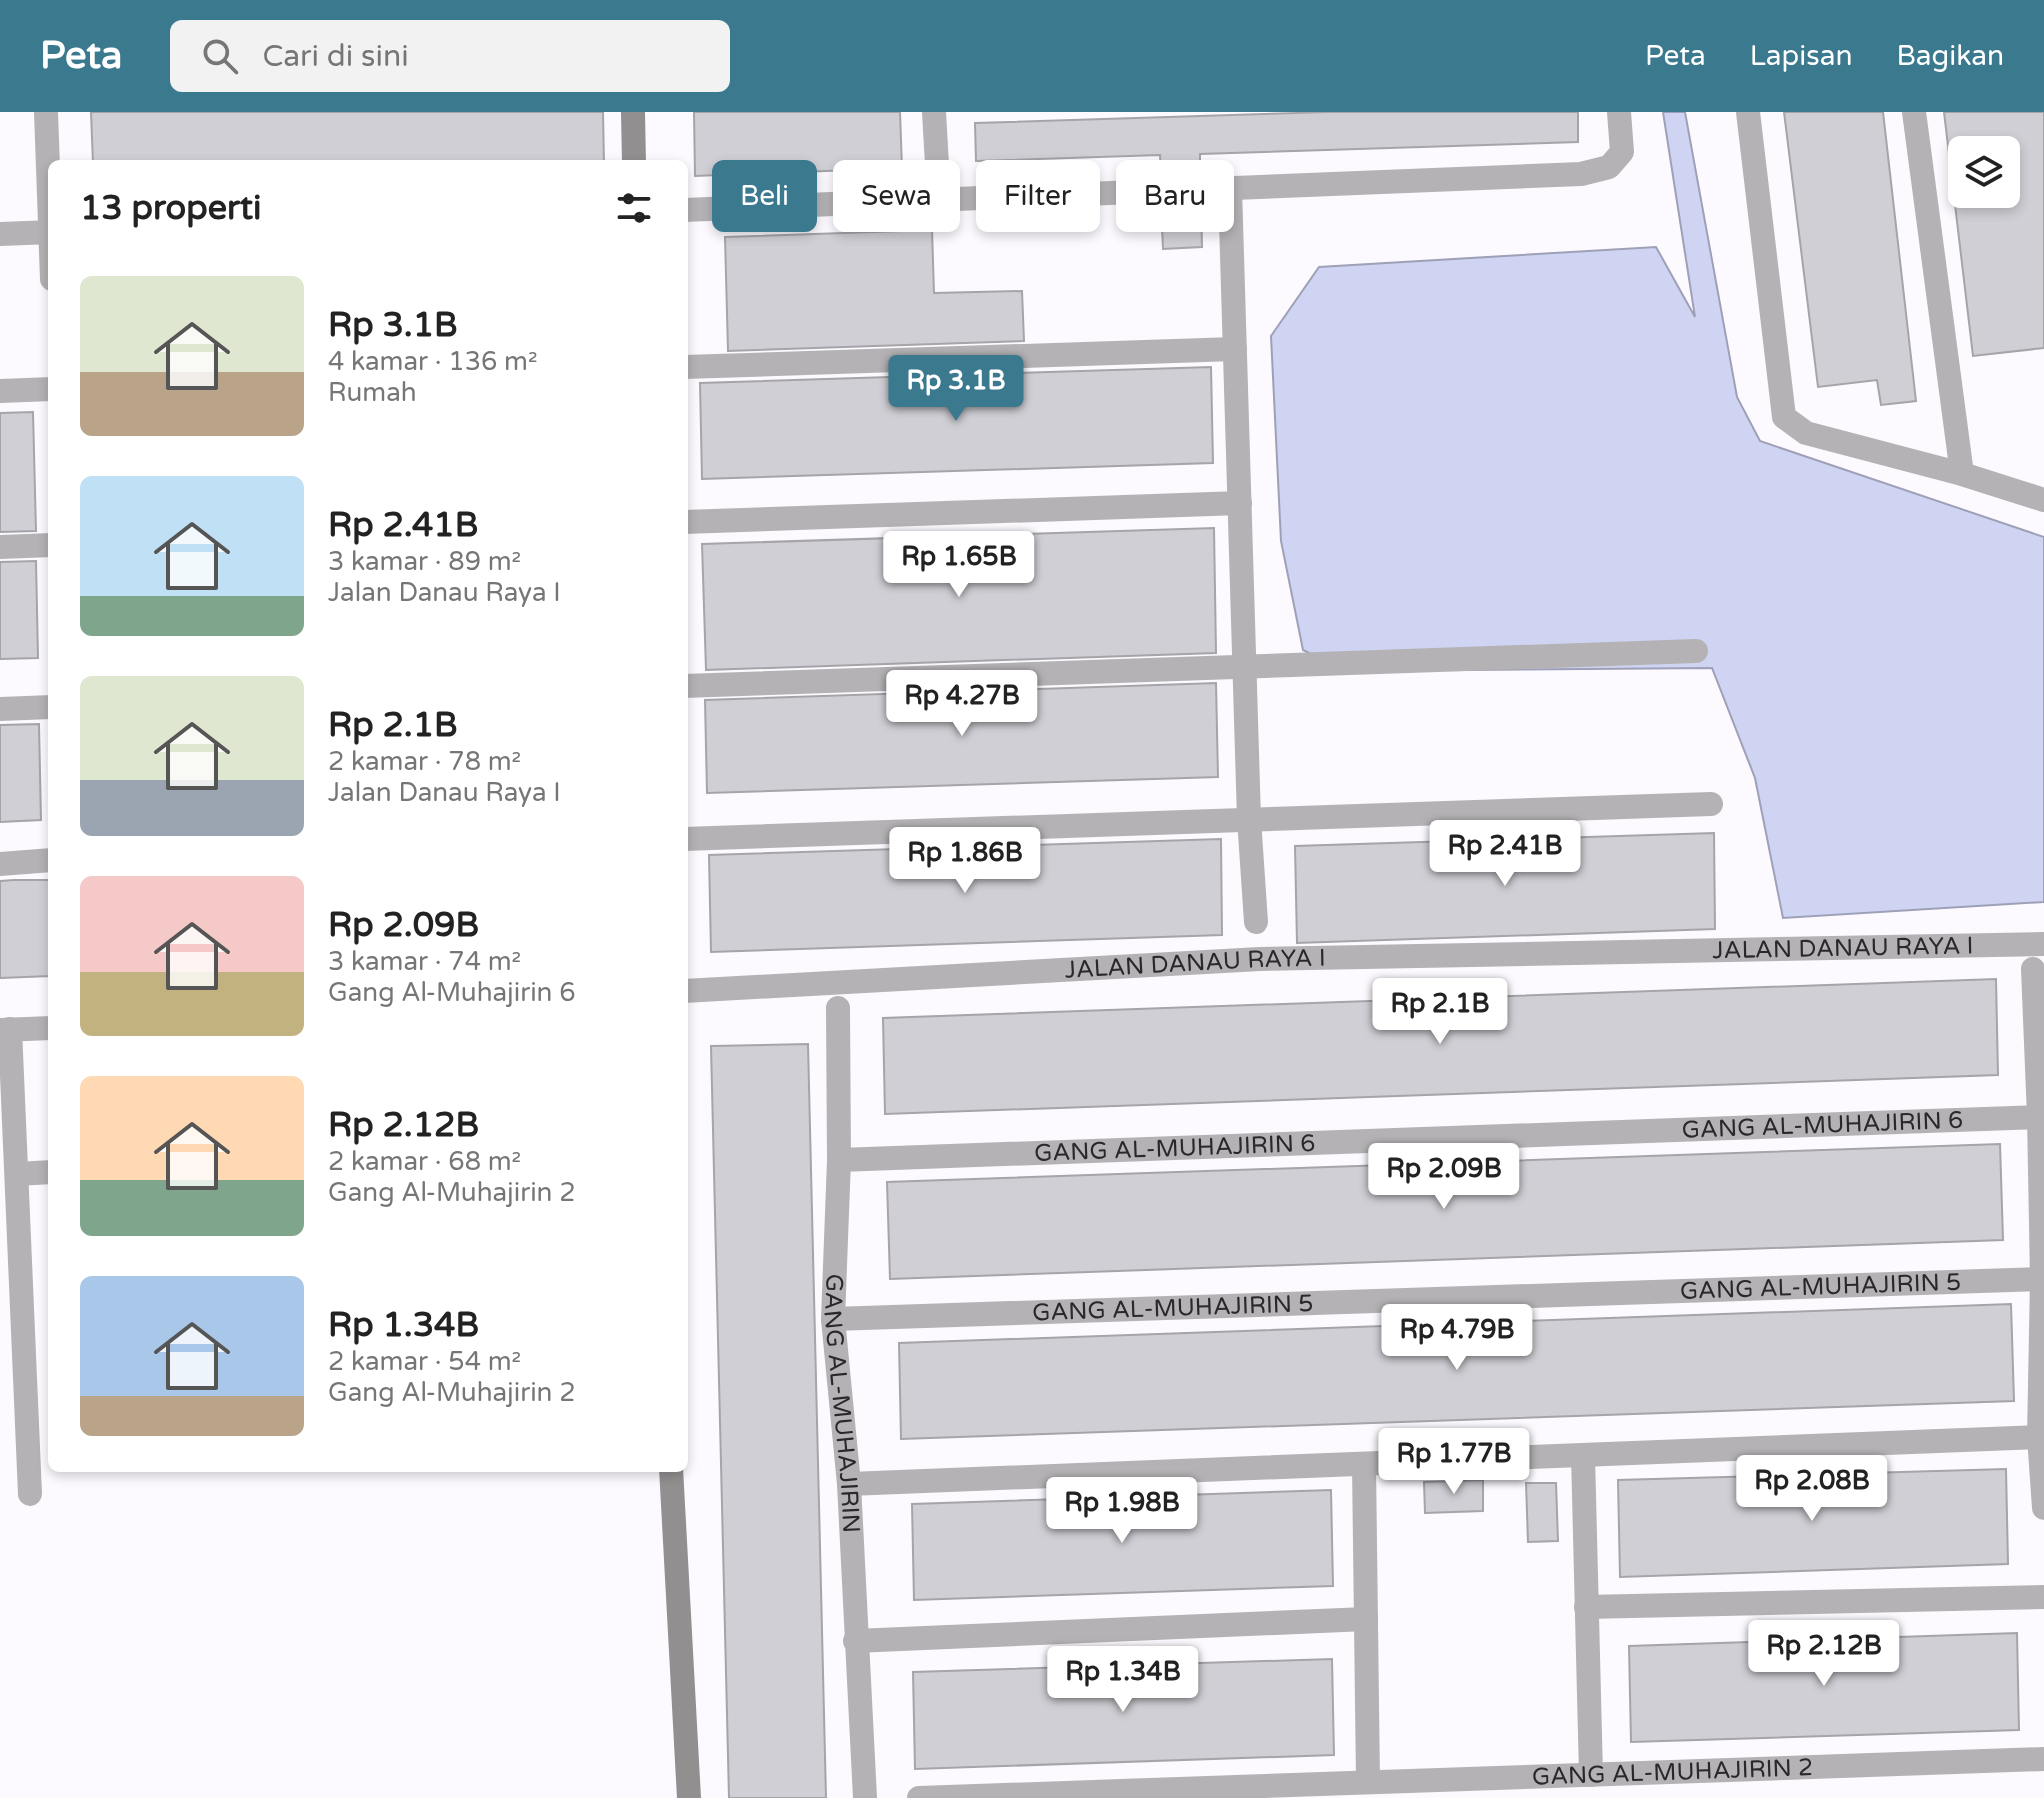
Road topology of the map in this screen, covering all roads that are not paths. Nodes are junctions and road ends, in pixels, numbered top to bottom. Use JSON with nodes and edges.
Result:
{"nodes":[{"id":1,"x":46,"y":112,"type":"edge"},
{"id":2,"x":633,"y":112,"type":"edge"},
{"id":3,"x":934,"y":112,"type":"edge"},
{"id":4,"x":1619,"y":112,"type":"edge"},
{"id":5,"x":1748,"y":112,"type":"edge"},
{"id":6,"x":1914,"y":112,"type":"edge"},
{"id":7,"x":48,"y":160,"type":"edge"},
{"id":8,"x":634,"y":160,"type":"edge"},
{"id":9,"x":937,"y":160,"type":"edge"},
{"id":10,"x":1234,"y":189,"type":"edge"},
{"id":11,"x":1116,"y":193,"type":"edge"},
{"id":12,"x":960,"y":199,"type":"edge"},
{"id":13,"x":833,"y":204,"type":"edge"},
{"id":14,"x":688,"y":210,"type":"edge"},
{"id":15,"x":48,"y":232,"type":"edge"},
{"id":16,"x":1231,"y":232,"type":"edge"},
{"id":17,"x":0,"y":234,"type":"edge"},
{"id":18,"x":1235,"y":349,"type":"junction"},
{"id":19,"x":688,"y":367,"type":"edge"},
{"id":20,"x":48,"y":389,"type":"edge"},
{"id":21,"x":0,"y":391,"type":"edge"},
{"id":22,"x":1962,"y":474,"type":"junction"},
{"id":23,"x":2044,"y":500,"type":"edge"},
{"id":24,"x":1240,"y":503,"type":"junction"},
{"id":25,"x":688,"y":522,"type":"edge"},
{"id":26,"x":48,"y":545,"type":"edge"},
{"id":27,"x":0,"y":547,"type":"edge"},
{"id":28,"x":1696,"y":651,"type":"dead end"},
{"id":29,"x":1245,"y":667,"type":"junction"},
{"id":30,"x":688,"y":686,"type":"edge"},
{"id":31,"x":48,"y":707,"type":"edge"},
{"id":32,"x":0,"y":709,"type":"edge"},
{"id":33,"x":1711,"y":804,"type":"dead end"},
{"id":34,"x":1249,"y":819,"type":"junction"},
{"id":35,"x":688,"y":839,"type":"edge"},
{"id":36,"x":48,"y":860,"type":"edge"},
{"id":37,"x":0,"y":864,"type":"edge"},
{"id":38,"x":1256,"y":922,"type":"dead end"},
{"id":39,"x":2044,"y":944,"type":"edge"},
{"id":40,"x":2033,"y":969,"type":"dead end"},
{"id":41,"x":688,"y":991,"type":"edge"},
{"id":42,"x":838,"y":1008,"type":"dead end"},
{"id":43,"x":48,"y":1028,"type":"edge"},
{"id":44,"x":5,"y":1030,"type":"edge"},
{"id":45,"x":2039,"y":1117,"type":"junction"},
{"id":46,"x":839,"y":1160,"type":"junction"},
{"id":47,"x":48,"y":1172,"type":"edge"},
{"id":48,"x":17,"y":1174,"type":"junction"},
{"id":49,"x":2042,"y":1279,"type":"junction"},
{"id":50,"x":833,"y":1319,"type":"junction"},
{"id":51,"x":2039,"y":1437,"type":"junction"},
{"id":52,"x":1583,"y":1455,"type":"junction"},
{"id":53,"x":1364,"y":1464,"type":"junction"},
{"id":54,"x":671,"y":1472,"type":"edge"},
{"id":55,"x":849,"y":1484,"type":"junction"},
{"id":56,"x":30,"y":1494,"type":"dead end"},
{"id":57,"x":2044,"y":1508,"type":"edge"},
{"id":58,"x":2044,"y":1597,"type":"edge"},
{"id":59,"x":1586,"y":1607,"type":"junction"},
{"id":60,"x":1366,"y":1619,"type":"junction"},
{"id":61,"x":855,"y":1641,"type":"junction"},
{"id":62,"x":2044,"y":1759,"type":"edge"},
{"id":63,"x":1591,"y":1775,"type":"junction"},
{"id":64,"x":1368,"y":1782,"type":"junction"},
{"id":65,"x":689,"y":1798,"type":"edge"},
{"id":66,"x":865,"y":1798,"type":"edge"},
{"id":67,"x":919,"y":1798,"type":"edge"}],
"edges":[{"from":1,"to":7,"type":"street"},
{"from":2,"to":8,"type":"street"},
{"from":3,"to":9,"type":"street"},
{"from":4,"to":10,"type":"street"},
{"from":5,"to":22,"type":"street"},
{"from":6,"to":22,"type":"street"},
{"from":11,"to":12,"type":"street"},
{"from":13,"to":14,"type":"street"},
{"from":15,"to":17,"type":"street"},
{"from":16,"to":18,"type":"street"},
{"from":18,"to":19,"type":"street"},
{"from":18,"to":24,"type":"street"},
{"from":20,"to":21,"type":"street"},
{"from":22,"to":23,"type":"street"},
{"from":24,"to":25,"type":"street"},
{"from":24,"to":29,"type":"street"},
{"from":26,"to":27,"type":"street"},
{"from":28,"to":29,"type":"street"},
{"from":29,"to":30,"type":"street"},
{"from":29,"to":34,"type":"street"},
{"from":31,"to":32,"type":"street"},
{"from":33,"to":34,"type":"street"},
{"from":34,"to":35,"type":"street"},
{"from":34,"to":38,"type":"street"},
{"from":36,"to":37,"type":"street"},
{"from":39,"to":41,"type":"street","name":"JALAN DANAU RAYA I"},
{"from":40,"to":45,"type":"street"},
{"from":42,"to":46,"type":"street","name":"GANG AL-MUHAJIRIN"},
{"from":43,"to":44,"type":"street"},
{"from":44,"to":48,"type":"street"},
{"from":45,"to":46,"type":"street","name":"GANG AL-MUHAJIRIN 6"},
{"from":45,"to":49,"type":"street"},
{"from":46,"to":50,"type":"street","name":"GANG AL-MUHAJIRIN"},
{"from":47,"to":48,"type":"street"},
{"from":48,"to":56,"type":"street"},
{"from":49,"to":50,"type":"street","name":"GANG AL-MUHAJIRIN 5"},
{"from":49,"to":51,"type":"street"},
{"from":50,"to":55,"type":"street","name":"GANG AL-MUHAJIRIN"},
{"from":51,"to":52,"type":"street"},
{"from":51,"to":57,"type":"street"},
{"from":52,"to":53,"type":"street"},
{"from":52,"to":59,"type":"street"},
{"from":53,"to":55,"type":"street"},
{"from":53,"to":60,"type":"street"},
{"from":54,"to":65,"type":"street"},
{"from":55,"to":61,"type":"street","name":"GANG AL-MUHAJIRIN"},
{"from":58,"to":59,"type":"street"},
{"from":59,"to":63,"type":"street"},
{"from":60,"to":61,"type":"street"},
{"from":60,"to":64,"type":"street"},
{"from":61,"to":66,"type":"street","name":"GANG AL-MUHAJIRIN"},
{"from":62,"to":63,"type":"street","name":"GANG AL-MUHAJIRIN 2"},
{"from":63,"to":64,"type":"street","name":"GANG AL-MUHAJIRIN 2"},
{"from":64,"to":67,"type":"street","name":"GANG AL-MUHAJIRIN 2"}]}
